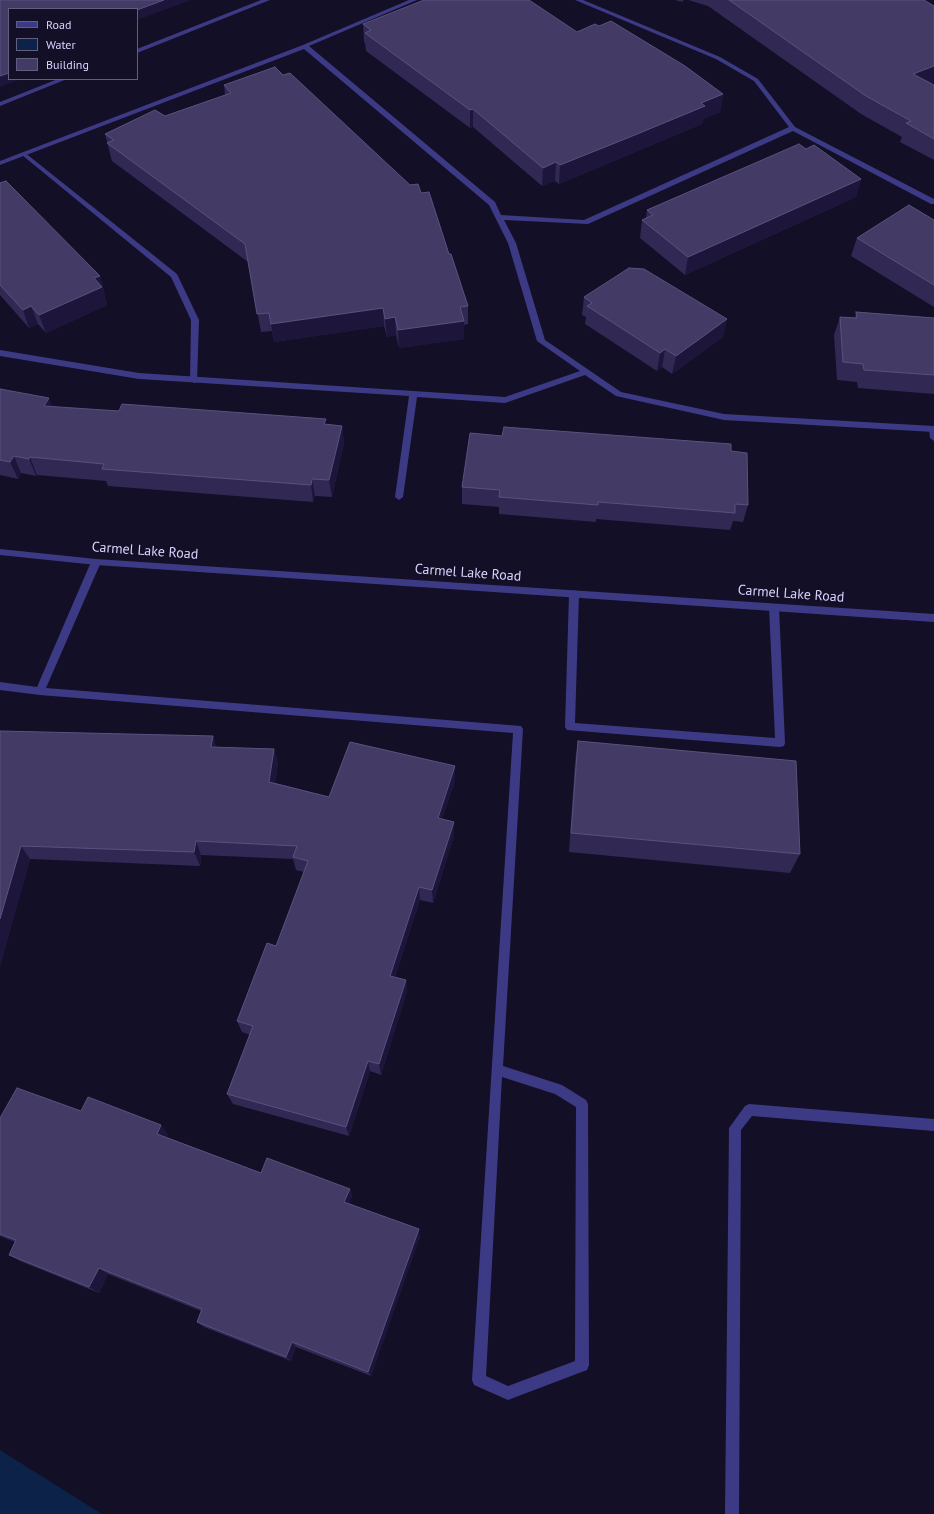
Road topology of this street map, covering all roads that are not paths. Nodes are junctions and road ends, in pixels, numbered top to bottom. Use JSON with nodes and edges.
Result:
{"nodes":[{"id":1,"x":267,"y":0,"type":"edge"},
{"id":2,"x":414,"y":0,"type":"edge"},
{"id":3,"x":578,"y":0,"type":"edge"},
{"id":4,"x":305,"y":46,"type":"junction"},
{"id":5,"x":138,"y":51,"type":"edge"},
{"id":6,"x":61,"y":80,"type":"edge"},
{"id":7,"x":0,"y":104,"type":"edge"},
{"id":8,"x":793,"y":128,"type":"junction"},
{"id":9,"x":24,"y":154,"type":"junction"},
{"id":10,"x":0,"y":163,"type":"edge"},
{"id":11,"x":934,"y":202,"type":"edge"},
{"id":12,"x":498,"y":217,"type":"junction"},
{"id":13,"x":0,"y":353,"type":"edge"},
{"id":14,"x":586,"y":372,"type":"junction"},
{"id":15,"x":194,"y":380,"type":"junction"},
{"id":16,"x":413,"y":394,"type":"junction"},
{"id":17,"x":934,"y":432,"type":"edge"},
{"id":18,"x":399,"y":497,"type":"dead end"},
{"id":19,"x":0,"y":552,"type":"edge"},
{"id":20,"x":96,"y":562,"type":"junction"},
{"id":21,"x":574,"y":594,"type":"junction"},
{"id":22,"x":774,"y":607,"type":"junction"},
{"id":23,"x":934,"y":618,"type":"edge"},
{"id":24,"x":0,"y":686,"type":"edge"},
{"id":25,"x":40,"y":691,"type":"junction"},
{"id":26,"x":497,"y":1070,"type":"junction"},
{"id":27,"x":934,"y":1125,"type":"edge"},
{"id":28,"x":732,"y":1514,"type":"edge"}],
"edges":[{"from":1,"to":5,"type":"street"},
{"from":2,"to":4,"type":"street"},
{"from":3,"to":8,"type":"street"},
{"from":4,"to":9,"type":"street"},
{"from":4,"to":12,"type":"street"},
{"from":6,"to":7,"type":"street"},
{"from":8,"to":11,"type":"street"},
{"from":8,"to":12,"type":"street"},
{"from":9,"to":10,"type":"street"},
{"from":9,"to":15,"type":"street"},
{"from":12,"to":14,"type":"street"},
{"from":13,"to":15,"type":"street"},
{"from":14,"to":16,"type":"street"},
{"from":14,"to":17,"type":"street"},
{"from":15,"to":16,"type":"street"},
{"from":16,"to":18,"type":"street"},
{"from":19,"to":20,"type":"street","name":"Carmel Lake Road"},
{"from":20,"to":21,"type":"street","name":"Carmel Lake Road"},
{"from":20,"to":25,"type":"street"},
{"from":21,"to":22,"type":"street","name":"Carmel Lake Road"},
{"from":21,"to":22,"type":"street"},
{"from":22,"to":23,"type":"street","name":"Carmel Lake Road"},
{"from":24,"to":25,"type":"street"},
{"from":25,"to":26,"type":"street"},
{"from":26,"to":26,"type":"street"},
{"from":27,"to":28,"type":"street"}]}
